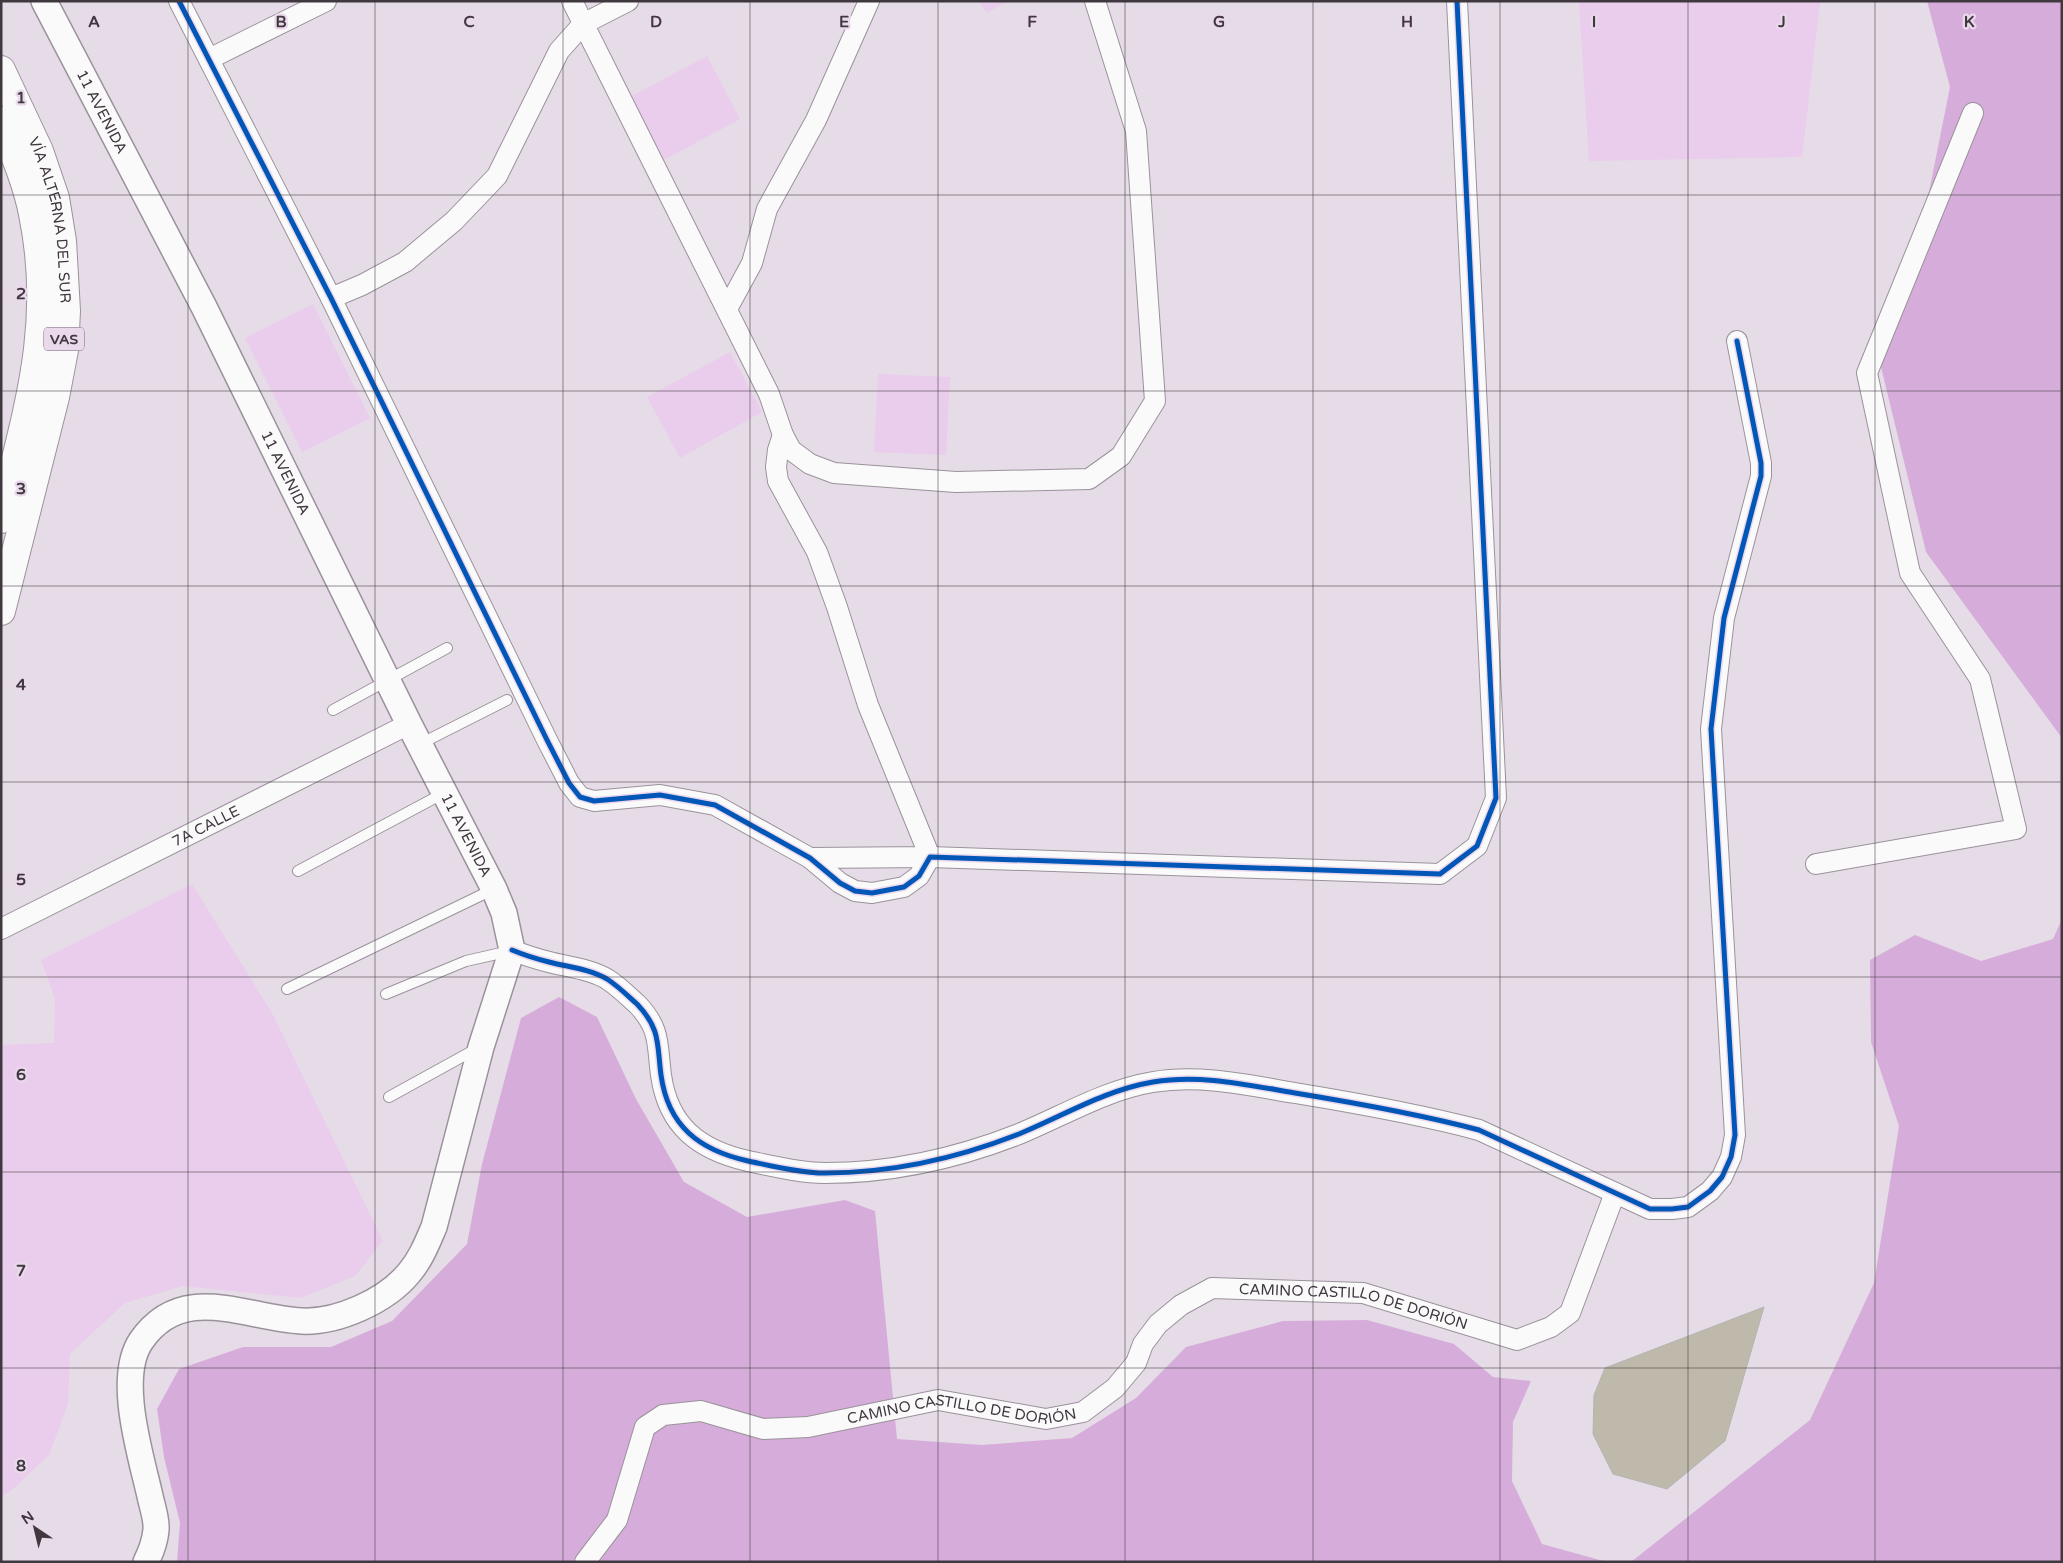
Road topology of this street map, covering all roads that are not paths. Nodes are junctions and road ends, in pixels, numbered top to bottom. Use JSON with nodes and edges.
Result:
{"nodes":[{"id":1,"x":44,"y":1,"type":"edge"},
{"id":2,"x":180,"y":1,"type":"edge"},
{"id":3,"x":326,"y":1,"type":"edge"},
{"id":4,"x":572,"y":1,"type":"edge"},
{"id":5,"x":628,"y":1,"type":"edge"},
{"id":6,"x":869,"y":1,"type":"edge"},
{"id":7,"x":1096,"y":1,"type":"edge"},
{"id":8,"x":1457,"y":1,"type":"edge"},
{"id":9,"x":583,"y":24,"type":"junction"},
{"id":10,"x":209,"y":59,"type":"junction"},
{"id":11,"x":1,"y":70,"type":"edge"},
{"id":12,"x":1973,"y":113,"type":"dead end"},
{"id":13,"x":1,"y":121,"type":"edge"},
{"id":14,"x":331,"y":298,"type":"junction"},
{"id":15,"x":727,"y":309,"type":"junction"},
{"id":16,"x":1737,"y":341,"type":"dead end"},
{"id":17,"x":783,"y":435,"type":"junction"},
{"id":18,"x":1,"y":519,"type":"edge"},
{"id":19,"x":1,"y":611,"type":"edge"},
{"id":20,"x":447,"y":648,"type":"dead end"},
{"id":21,"x":388,"y":680,"type":"junction"},
{"id":22,"x":507,"y":700,"type":"dead end"},
{"id":23,"x":333,"y":710,"type":"dead end"},
{"id":24,"x":414,"y":734,"type":"junction"},
{"id":25,"x":445,"y":793,"type":"junction"},
{"id":26,"x":930,"y":856,"type":"junction"},
{"id":27,"x":810,"y":858,"type":"junction"},
{"id":28,"x":1816,"y":864,"type":"dead end"},
{"id":29,"x":298,"y":871,"type":"dead end"},
{"id":30,"x":494,"y":890,"type":"junction"},
{"id":31,"x":1,"y":929,"type":"edge"},
{"id":32,"x":512,"y":950,"type":"junction"},
{"id":33,"x":287,"y":989,"type":"dead end"},
{"id":34,"x":386,"y":994,"type":"dead end"},
{"id":35,"x":481,"y":1047,"type":"junction"},
{"id":36,"x":388,"y":1097,"type":"dead end"},
{"id":37,"x":1614,"y":1193,"type":"junction"},
{"id":38,"x":146,"y":1562,"type":"edge"},
{"id":39,"x":585,"y":1562,"type":"edge"}],
"edges":[{"from":1,"to":21,"type":"street","name":"11 AVENIDA"},
{"from":2,"to":10,"type":"street"},
{"from":3,"to":10,"type":"street"},
{"from":4,"to":9,"type":"street"},
{"from":5,"to":9,"type":"street"},
{"from":6,"to":15,"type":"street"},
{"from":7,"to":17,"type":"street"},
{"from":8,"to":26,"type":"street"},
{"from":9,"to":14,"type":"street"},
{"from":9,"to":15,"type":"street"},
{"from":10,"to":14,"type":"street"},
{"from":11,"to":19,"type":"highway","name":"VÍA ALTERNA DEL SUR","number":"VAS"},
{"from":12,"to":28,"type":"street"},
{"from":13,"to":18,"type":"highway","name":"VÍA ALTERNA DEL SUR","number":"VAS"},
{"from":14,"to":27,"type":"street"},
{"from":15,"to":17,"type":"street"},
{"from":16,"to":37,"type":"street"},
{"from":17,"to":26,"type":"street"},
{"from":20,"to":21,"type":"lane"},
{"from":21,"to":23,"type":"lane"},
{"from":21,"to":24,"type":"street","name":"11 AVENIDA"},
{"from":22,"to":24,"type":"lane"},
{"from":24,"to":25,"type":"street","name":"11 AVENIDA"},
{"from":24,"to":31,"type":"street","name":"7A CALLE"},
{"from":25,"to":29,"type":"lane"},
{"from":25,"to":30,"type":"street","name":"11 AVENIDA"},
{"from":26,"to":27,"type":"street"},
{"from":26,"to":27,"type":"street"},
{"from":30,"to":32,"type":"street","name":"11 AVENIDA"},
{"from":30,"to":33,"type":"lane"},
{"from":32,"to":34,"type":"lane"},
{"from":32,"to":35,"type":"street"},
{"from":32,"to":37,"type":"street"},
{"from":35,"to":36,"type":"lane"},
{"from":35,"to":38,"type":"street"},
{"from":37,"to":39,"type":"street","name":"CAMINO CASTILLO DE DORIÓN"}]}
